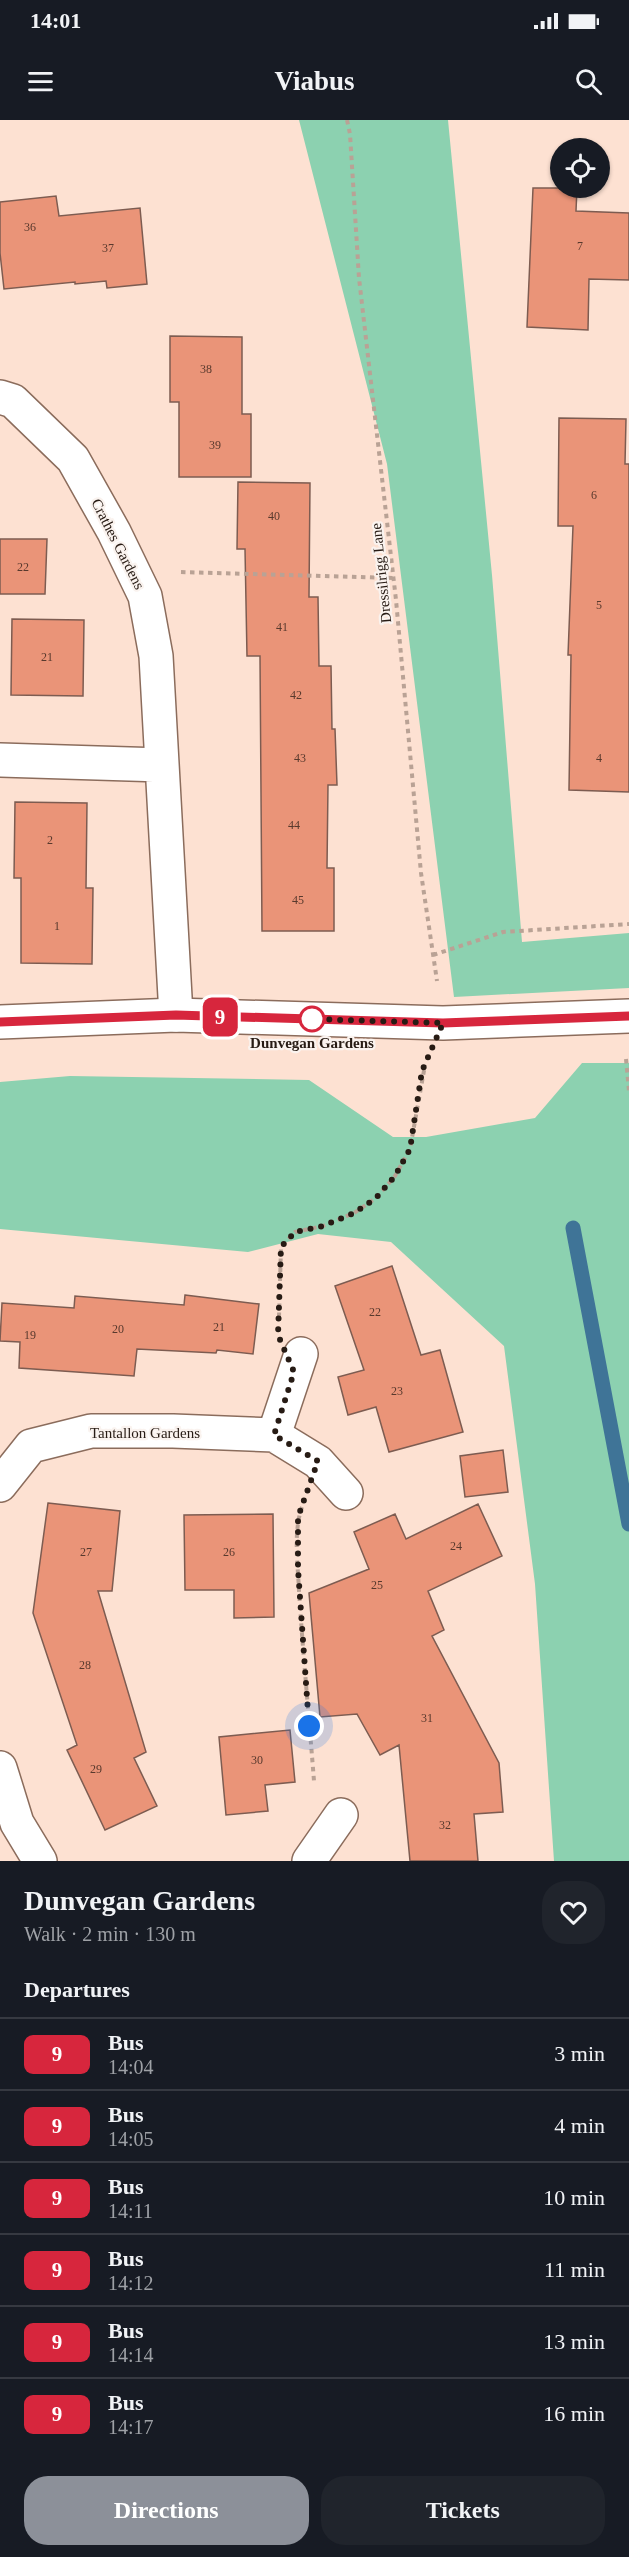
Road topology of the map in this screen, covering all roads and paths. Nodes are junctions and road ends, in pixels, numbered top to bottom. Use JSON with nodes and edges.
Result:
{"nodes":[{"id":1,"x":347,"y":120,"type":"edge"},
{"id":2,"x":0,"y":397,"type":"edge"},
{"id":3,"x":132,"y":570,"type":"junction"},
{"id":4,"x":394,"y":578,"type":"junction"},
{"id":5,"x":0,"y":760,"type":"edge"},
{"id":6,"x":162,"y":765,"type":"junction"},
{"id":7,"x":629,"y":924,"type":"edge"},
{"id":8,"x":433,"y":955,"type":"junction"},
{"id":9,"x":176,"y":1015,"type":"junction"},
{"id":10,"x":629,"y":1016,"type":"edge"},
{"id":11,"x":0,"y":1022,"type":"edge"},
{"id":12,"x":443,"y":1023,"type":"junction"},
{"id":13,"x":298,"y":1364,"type":"joint"},
{"id":14,"x":274,"y":1435,"type":"junction"},
{"id":15,"x":318,"y":1461,"type":"junction"},
{"id":16,"x":0,"y":1485,"type":"edge"},
{"id":17,"x":346,"y":1493,"type":"dead end"},
{"id":18,"x":0,"y":1768,"type":"edge"},
{"id":19,"x":341,"y":1815,"type":"dead end"},
{"id":20,"x":315,"y":1853,"type":"edge"},
{"id":21,"x":40,"y":1861,"type":"edge"}],
"edges":[{"from":1,"to":4,"type":"path","name":"Dressilrigg Lane"},
{"from":2,"to":3,"type":"street","name":"Crathes Gardens"},
{"from":3,"to":4,"type":"path"},
{"from":3,"to":6,"type":"street","name":"Crathes Gardens"},
{"from":4,"to":8,"type":"path","name":"Dressilrigg Lane"},
{"from":5,"to":6,"type":"street"},
{"from":6,"to":9,"type":"street","name":"Crathes Gardens"},
{"from":7,"to":8,"type":"path"},
{"from":8,"to":12,"type":"path","name":"Dressilrigg Lane"},
{"from":9,"to":11,"type":"street"},
{"from":9,"to":12,"type":"street"},
{"from":10,"to":12,"type":"street"},
{"from":12,"to":13,"type":"path"},
{"from":13,"to":14,"type":"street"},
{"from":14,"to":15,"type":"street","name":"Tantallon Gardens"},
{"from":14,"to":16,"type":"street","name":"Tantallon Gardens"},
{"from":15,"to":17,"type":"street","name":"Tantallon Gardens"},
{"from":15,"to":20,"type":"path"},
{"from":18,"to":21,"type":"street"},
{"from":19,"to":20,"type":"street"}]}
